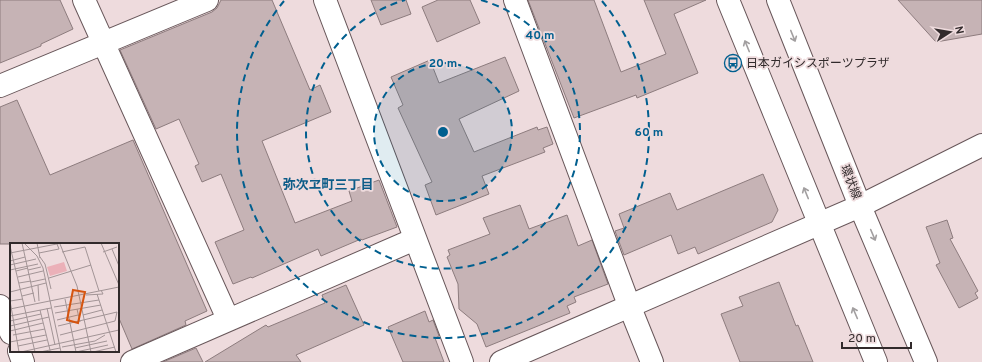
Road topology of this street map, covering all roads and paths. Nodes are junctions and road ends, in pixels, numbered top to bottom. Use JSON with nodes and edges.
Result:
{"nodes":[{"id":1,"x":84,"y":0,"type":"edge"},
{"id":2,"x":207,"y":0,"type":"edge"},
{"id":3,"x":326,"y":0,"type":"edge"},
{"id":4,"x":515,"y":0,"type":"edge"},
{"id":5,"x":728,"y":0,"type":"edge"},
{"id":6,"x":778,"y":0,"type":"edge"},
{"id":7,"x":102,"y":43,"type":"junction"},
{"id":8,"x":0,"y":86,"type":"edge"},
{"id":9,"x":982,"y":145,"type":"edge"},
{"id":10,"x":860,"y":206,"type":"junction"},
{"id":11,"x":818,"y":223,"type":"junction"},
{"id":12,"x":415,"y":239,"type":"junction"},
{"id":13,"x":629,"y":305,"type":"junction"},
{"id":14,"x":0,"y":306,"type":"edge"},
{"id":15,"x":228,"y":319,"type":"junction"},
{"id":16,"x":10,"y":331,"type":"edge"},
{"id":17,"x":18,"y":352,"type":"edge"},
{"id":18,"x":23,"y":362,"type":"edge"},
{"id":19,"x":132,"y":362,"type":"edge"},
{"id":20,"x":462,"y":362,"type":"edge"},
{"id":21,"x":501,"y":362,"type":"edge"},
{"id":22,"x":652,"y":362,"type":"edge"},
{"id":23,"x":876,"y":362,"type":"edge"},
{"id":24,"x":926,"y":362,"type":"edge"}],
"edges":[{"from":1,"to":7,"type":"street"},
{"from":2,"to":7,"type":"street"},
{"from":3,"to":12,"type":"street"},
{"from":4,"to":13,"type":"street"},
{"from":11,"to":5,"type":"street","one_way":true},
{"from":6,"to":10,"type":"street","name":"環状線","one_way":true},
{"from":7,"to":8,"type":"street"},
{"from":7,"to":15,"type":"street"},
{"from":9,"to":10,"type":"street"},
{"from":10,"to":11,"type":"street"},
{"from":10,"to":24,"type":"street","name":"環状線","one_way":true},
{"from":11,"to":13,"type":"street"},
{"from":23,"to":11,"type":"street","one_way":true},
{"from":12,"to":15,"type":"street"},
{"from":12,"to":20,"type":"street"},
{"from":13,"to":21,"type":"street"},
{"from":13,"to":22,"type":"street"},
{"from":14,"to":16,"type":"street"},
{"from":15,"to":19,"type":"street"},
{"from":17,"to":18,"type":"street"}]}
